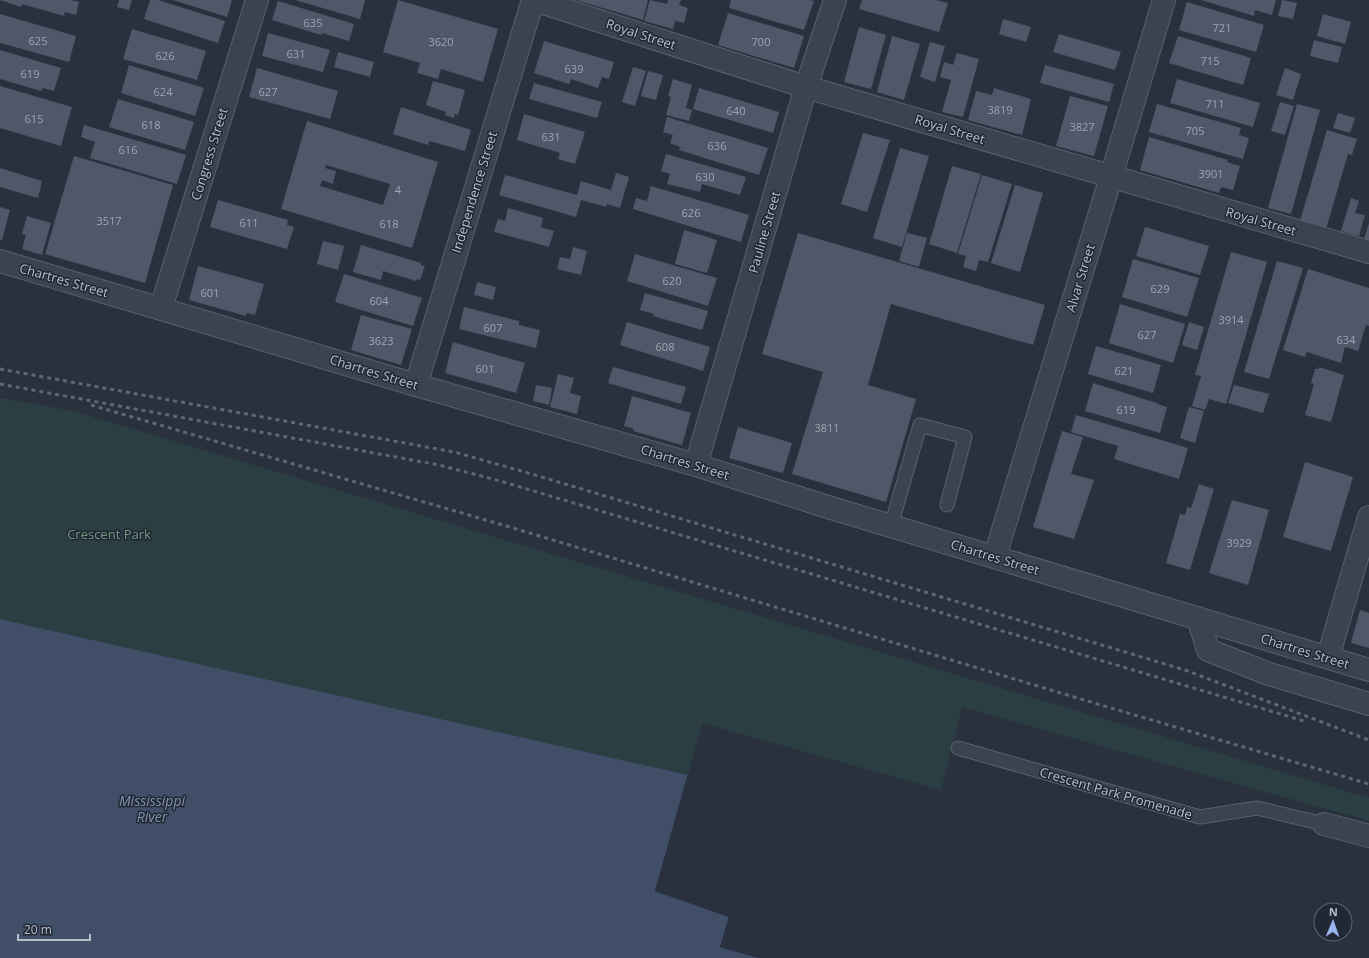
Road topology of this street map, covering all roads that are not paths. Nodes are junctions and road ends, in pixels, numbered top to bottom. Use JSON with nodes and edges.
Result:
{"nodes":[{"id":1,"x":257,"y":0,"type":"edge"},
{"id":2,"x":533,"y":0,"type":"edge"},
{"id":3,"x":835,"y":0,"type":"edge"},
{"id":4,"x":1164,"y":0,"type":"edge"},
{"id":5,"x":806,"y":87,"type":"junction"},
{"id":6,"x":1111,"y":177,"type":"junction"},
{"id":7,"x":1369,"y":252,"type":"edge"},
{"id":8,"x":0,"y":261,"type":"edge"},
{"id":9,"x":161,"y":308,"type":"junction"},
{"id":10,"x":416,"y":385,"type":"junction"},
{"id":11,"x":696,"y":465,"type":"junction"},
{"id":12,"x":947,"y":505,"type":"dead end"},
{"id":13,"x":1369,"y":517,"type":"edge"},
{"id":14,"x":891,"y":526,"type":"junction"},
{"id":15,"x":995,"y":556,"type":"junction"},
{"id":16,"x":1198,"y":618,"type":"junction"},
{"id":17,"x":1328,"y":657,"type":"junction"},
{"id":18,"x":1369,"y":670,"type":"edge"},
{"id":19,"x":1369,"y":704,"type":"edge"},
{"id":20,"x":958,"y":748,"type":"dead end"},
{"id":21,"x":1324,"y":824,"type":"joint"},
{"id":22,"x":1369,"y":836,"type":"edge"}],
"edges":[{"from":1,"to":9,"type":"street","name":"Congress Street"},
{"from":2,"to":5,"type":"street","name":"Royal Street"},
{"from":2,"to":10,"type":"street","name":"Independence Street"},
{"from":3,"to":5,"type":"street","name":"Pauline Street"},
{"from":4,"to":6,"type":"street","name":"Alvar Street"},
{"from":5,"to":6,"type":"street","name":"Royal Street"},
{"from":5,"to":11,"type":"street","name":"Pauline Street"},
{"from":6,"to":7,"type":"street","name":"Royal Street"},
{"from":6,"to":15,"type":"street","name":"Alvar Street"},
{"from":8,"to":9,"type":"street","name":"Chartres Street"},
{"from":9,"to":10,"type":"street","name":"Chartres Street"},
{"from":10,"to":11,"type":"street","name":"Chartres Street"},
{"from":11,"to":14,"type":"street","name":"Chartres Street"},
{"from":12,"to":14,"type":"lane"},
{"from":13,"to":17,"type":"street"},
{"from":14,"to":15,"type":"street","name":"Chartres Street"},
{"from":15,"to":16,"type":"street","name":"Chartres Street"},
{"from":16,"to":17,"type":"street","name":"Chartres Street"},
{"from":16,"to":19,"type":"street"},
{"from":17,"to":18,"type":"street","name":"Chartres Street"},
{"from":20,"to":21,"type":"lane","name":"Crescent Park Promenade"},
{"from":21,"to":22,"type":"street","name":"Crescent Park Promenade"}]}
